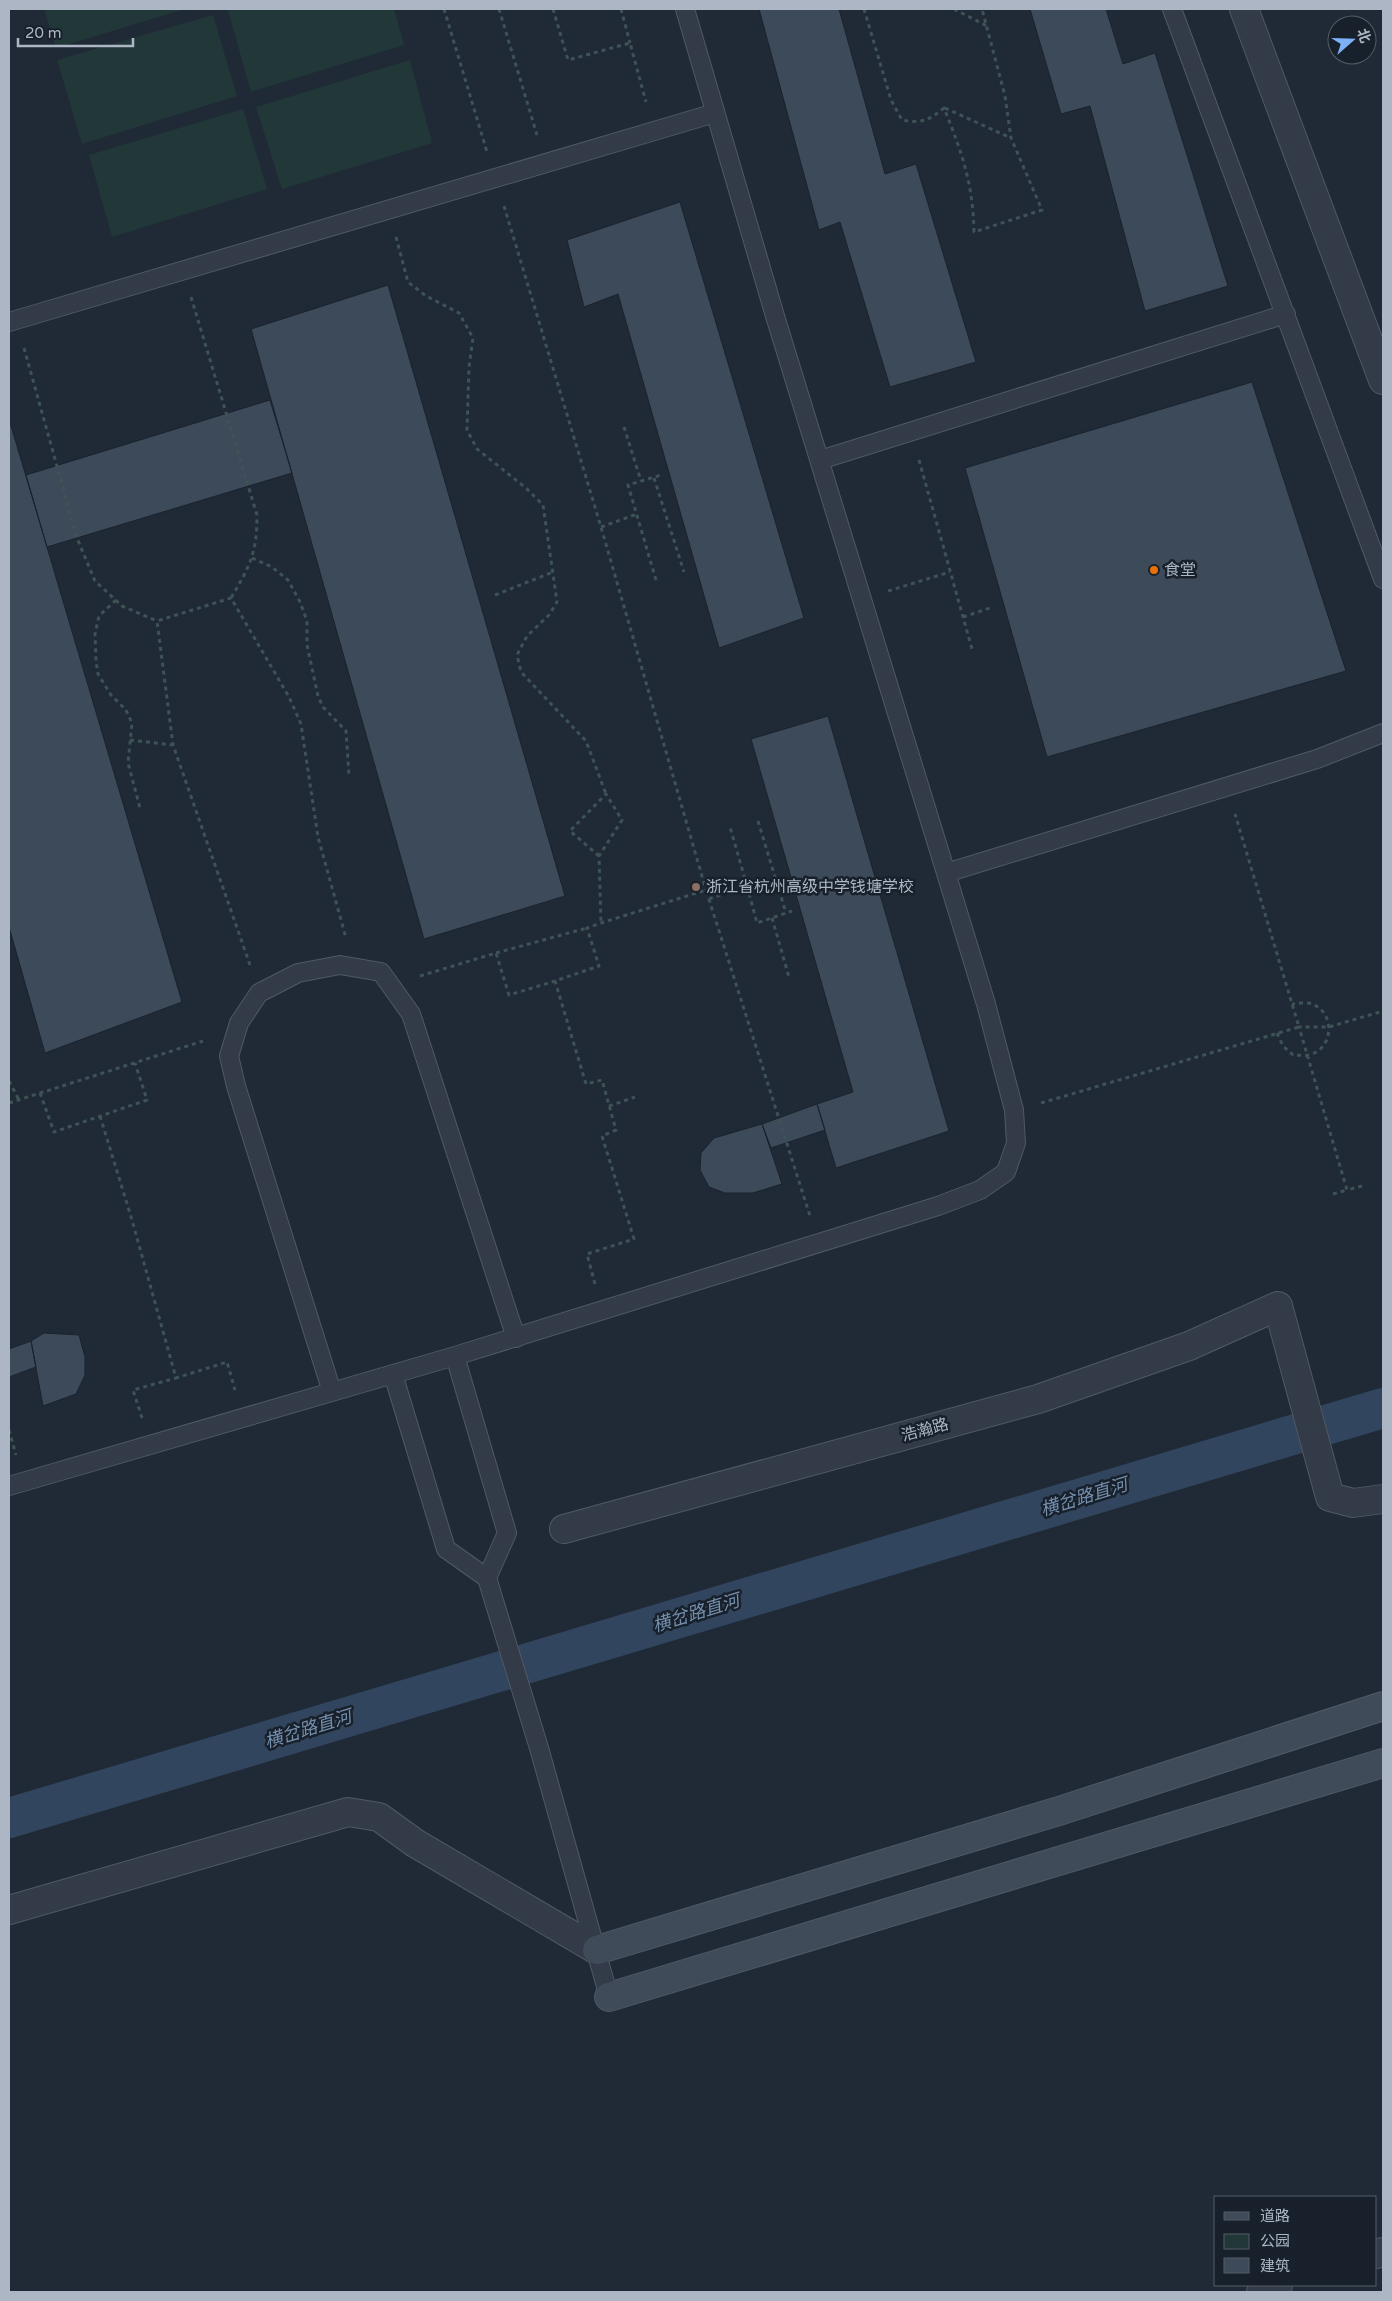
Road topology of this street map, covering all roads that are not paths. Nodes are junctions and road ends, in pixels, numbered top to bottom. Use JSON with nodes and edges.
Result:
{"nodes":[{"id":1,"x":685,"y":9,"type":"edge"},
{"id":2,"x":1172,"y":9,"type":"edge"},
{"id":3,"x":1244,"y":9,"type":"edge"},
{"id":4,"x":715,"y":113,"type":"junction"},
{"id":5,"x":1286,"y":314,"type":"junction"},
{"id":6,"x":12,"y":321,"type":"edge"},
{"id":7,"x":1383,"y":380,"type":"edge"},
{"id":8,"x":820,"y":460,"type":"junction"},
{"id":9,"x":1383,"y":580,"type":"edge"},
{"id":10,"x":1383,"y":733,"type":"edge"},
{"id":11,"x":946,"y":874,"type":"junction"},
{"id":12,"x":516,"y":1338,"type":"junction"},
{"id":13,"x":455,"y":1356,"type":"junction"},
{"id":14,"x":393,"y":1374,"type":"junction"},
{"id":15,"x":332,"y":1392,"type":"junction"},
{"id":16,"x":9,"y":1486,"type":"edge"},
{"id":17,"x":1383,"y":1499,"type":"edge"},
{"id":18,"x":564,"y":1529,"type":"dead end"},
{"id":19,"x":487,"y":1578,"type":"junction"},
{"id":20,"x":1383,"y":1706,"type":"edge"},
{"id":21,"x":1383,"y":1763,"type":"edge"},
{"id":22,"x":9,"y":1910,"type":"edge"},
{"id":23,"x":598,"y":1950,"type":"junction"},
{"id":24,"x":609,"y":1997,"type":"joint"},
{"id":25,"x":1276,"y":2286,"type":"edge"},
{"id":26,"x":1261,"y":2292,"type":"edge"}],
"edges":[{"from":1,"to":4,"type":"lane"},
{"from":2,"to":5,"type":"lane"},
{"from":3,"to":7,"type":"street"},
{"from":4,"to":6,"type":"lane"},
{"from":4,"to":8,"type":"lane"},
{"from":5,"to":8,"type":"lane"},
{"from":5,"to":9,"type":"lane"},
{"from":8,"to":11,"type":"lane"},
{"from":10,"to":11,"type":"lane"},
{"from":11,"to":12,"type":"lane"},
{"from":12,"to":13,"type":"lane"},
{"from":12,"to":15,"type":"lane"},
{"from":13,"to":14,"type":"lane"},
{"from":13,"to":19,"type":"lane"},
{"from":14,"to":15,"type":"lane"},
{"from":14,"to":19,"type":"lane"},
{"from":15,"to":16,"type":"lane"},
{"from":17,"to":18,"type":"street","name":"浩瀚路"},
{"from":19,"to":23,"type":"lane"},
{"from":20,"to":23,"type":"street"},
{"from":21,"to":24,"type":"street"},
{"from":22,"to":23,"type":"street"},
{"from":23,"to":24,"type":"lane"},
{"from":25,"to":26,"type":"street"}]}
